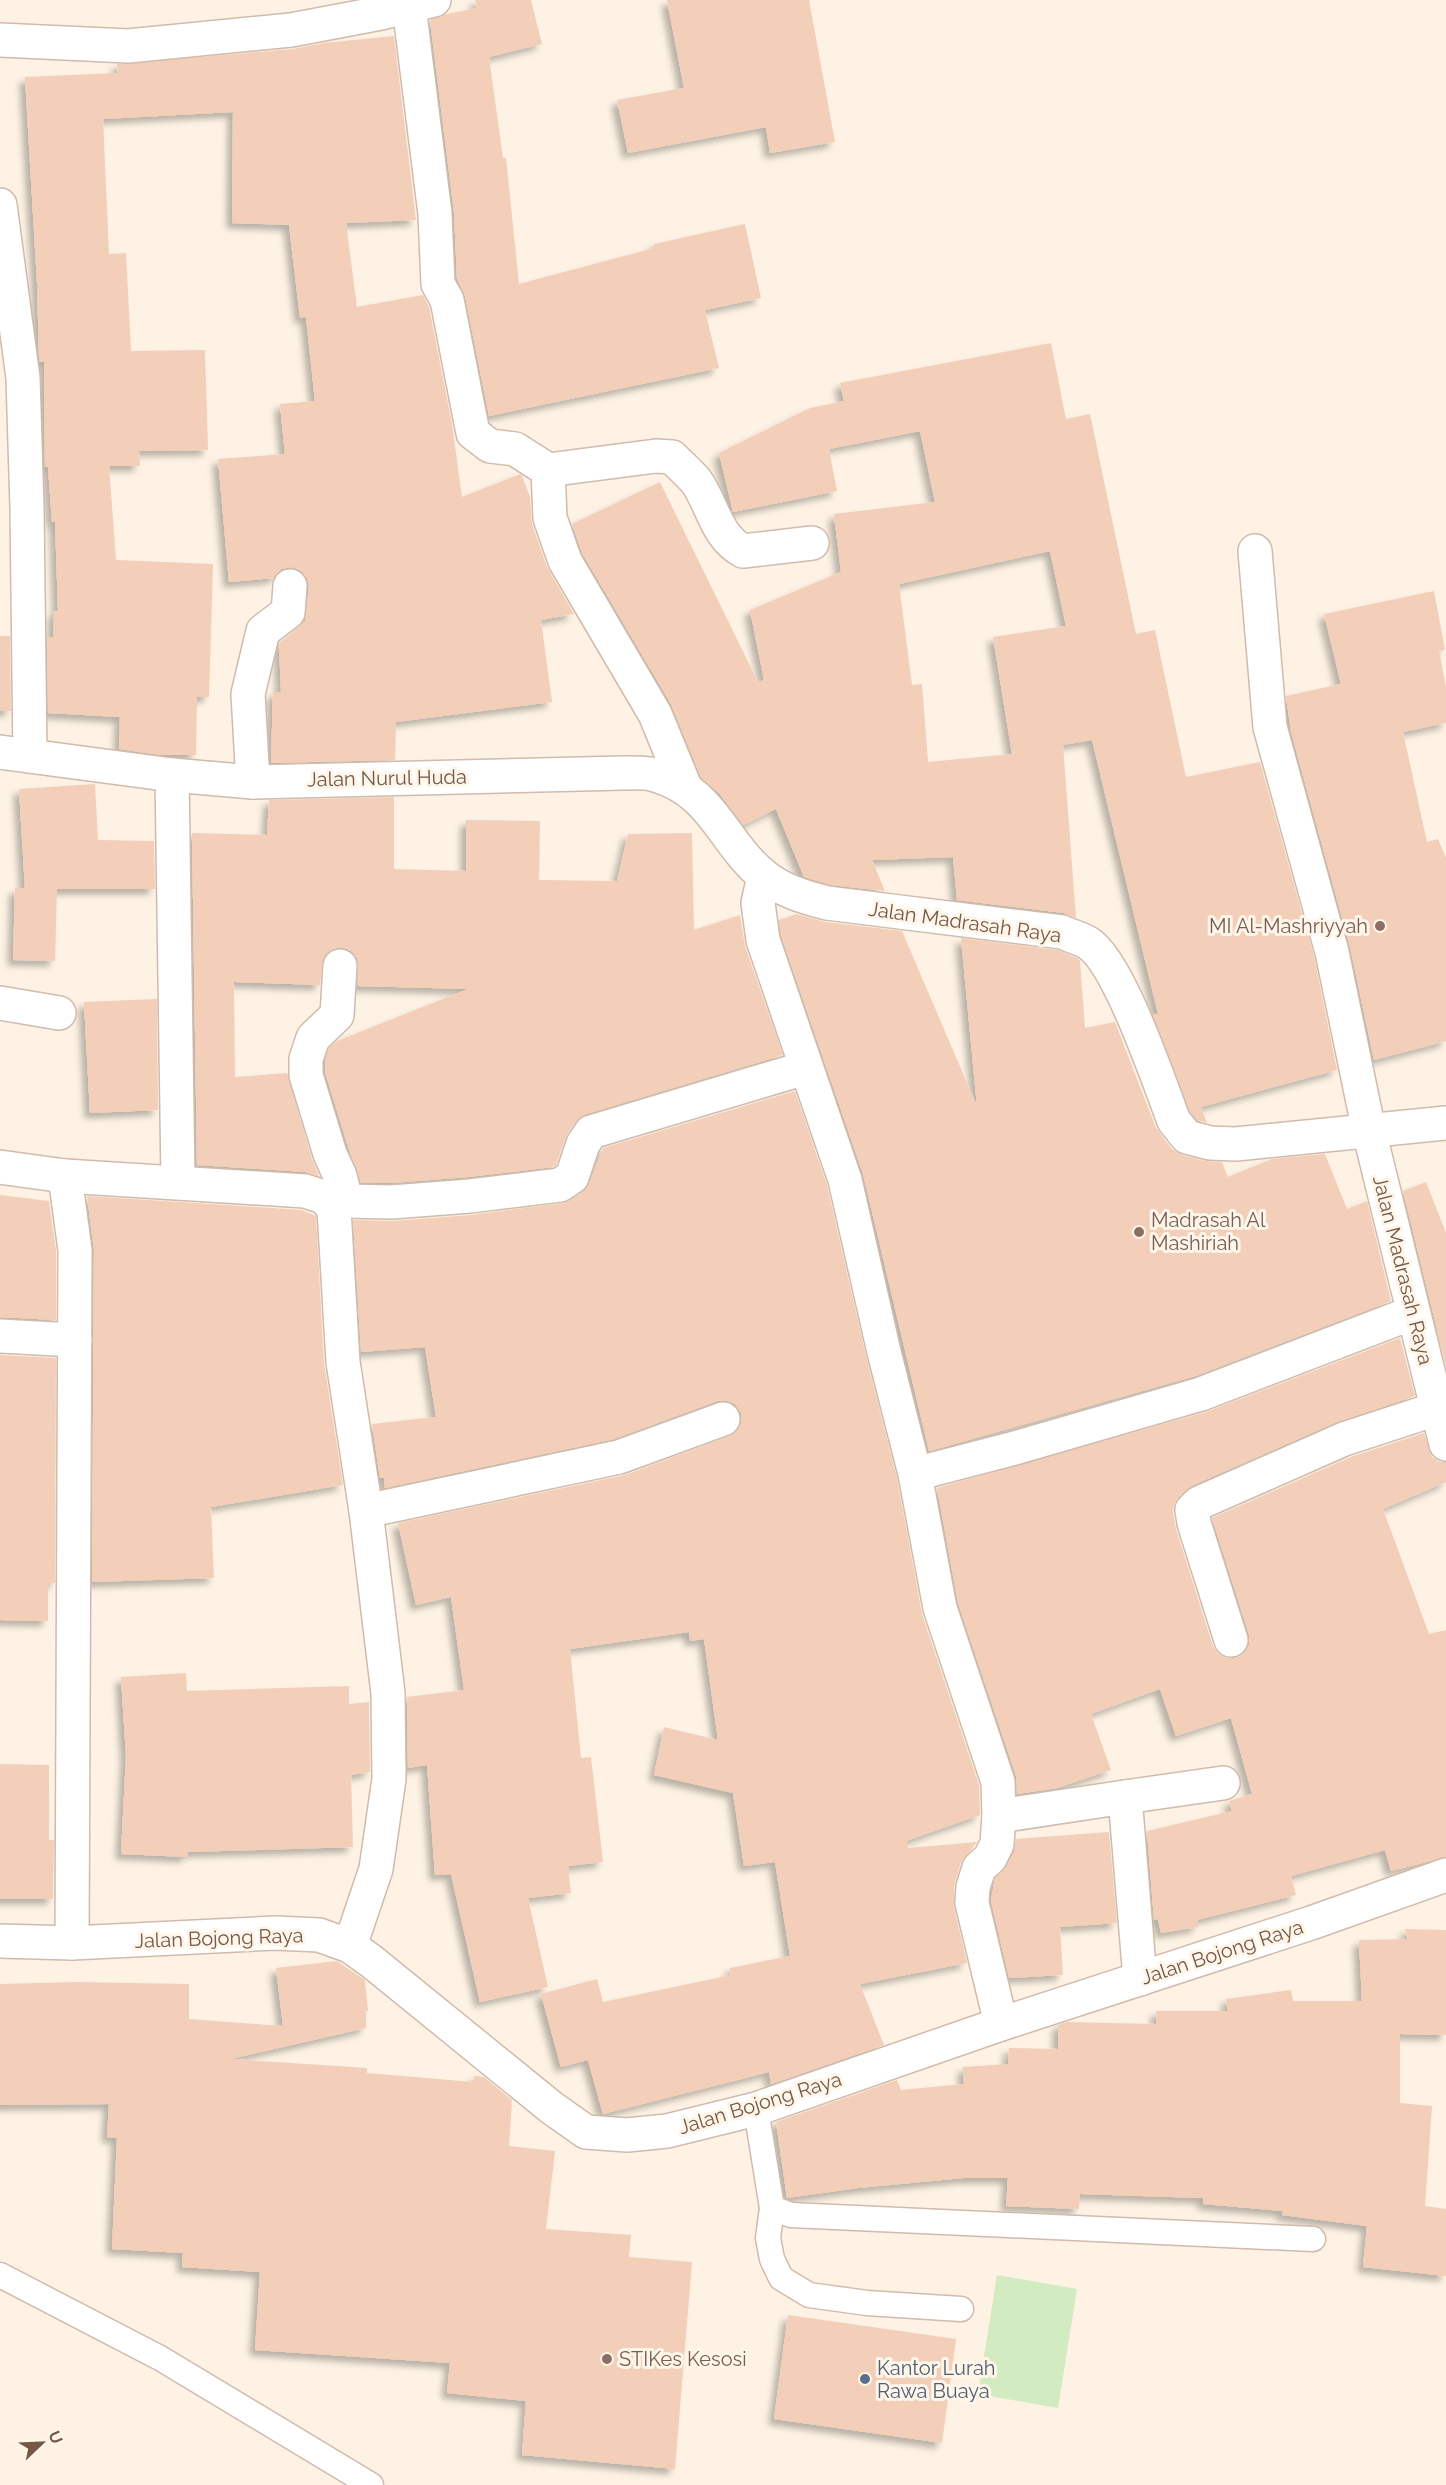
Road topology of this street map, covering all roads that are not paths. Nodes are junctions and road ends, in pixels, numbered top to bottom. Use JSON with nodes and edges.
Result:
{"nodes":[{"id":1,"x":422,"y":3,"type":"edge"},
{"id":2,"x":0,"y":40,"type":"edge"},
{"id":3,"x":0,"y":205,"type":"edge"},
{"id":4,"x":548,"y":470,"type":"junction"},
{"id":5,"x":812,"y":543,"type":"dead end"},
{"id":6,"x":1255,"y":551,"type":"dead end"},
{"id":7,"x":290,"y":586,"type":"dead end"},
{"id":8,"x":15,"y":754,"type":"edge"},
{"id":9,"x":172,"y":775,"type":"junction"},
{"id":10,"x":253,"y":782,"type":"junction"},
{"id":11,"x":685,"y":787,"type":"junction"},
{"id":12,"x":742,"y":853,"type":"joint"},
{"id":13,"x":764,"y":876,"type":"junction"},
{"id":14,"x":340,"y":966,"type":"dead end"},
{"id":15,"x":0,"y":1003,"type":"edge"},
{"id":16,"x":59,"y":1013,"type":"dead end"},
{"id":17,"x":805,"y":1068,"type":"junction"},
{"id":18,"x":1446,"y":1123,"type":"edge"},
{"id":19,"x":1369,"y":1131,"type":"junction"},
{"id":20,"x":0,"y":1167,"type":"edge"},
{"id":21,"x":65,"y":1176,"type":"junction"},
{"id":22,"x":178,"y":1181,"type":"junction"},
{"id":23,"x":339,"y":1205,"type":"junction"},
{"id":24,"x":1412,"y":1313,"type":"junction"},
{"id":25,"x":0,"y":1336,"type":"edge"},
{"id":26,"x":75,"y":1340,"type":"junction"},
{"id":27,"x":1436,"y":1409,"type":"junction"},
{"id":28,"x":723,"y":1419,"type":"dead end"},
{"id":29,"x":1446,"y":1444,"type":"edge"},
{"id":30,"x":915,"y":1474,"type":"junction"},
{"id":31,"x":366,"y":1511,"type":"junction"},
{"id":32,"x":1231,"y":1640,"type":"dead end"},
{"id":33,"x":1223,"y":1783,"type":"dead end"},
{"id":34,"x":1125,"y":1797,"type":"junction"},
{"id":35,"x":999,"y":1816,"type":"junction"},
{"id":36,"x":1446,"y":1875,"type":"edge"},
{"id":37,"x":0,"y":1941,"type":"edge"},
{"id":38,"x":72,"y":1943,"type":"junction"},
{"id":39,"x":350,"y":1946,"type":"junction"},
{"id":40,"x":1140,"y":1979,"type":"junction"},
{"id":41,"x":1001,"y":2024,"type":"junction"},
{"id":42,"x":756,"y":2109,"type":"junction"},
{"id":43,"x":771,"y":2208,"type":"junction"},
{"id":44,"x":1313,"y":2239,"type":"dead end"},
{"id":45,"x":0,"y":2275,"type":"edge"},
{"id":46,"x":961,"y":2309,"type":"dead end"},
{"id":47,"x":371,"y":2485,"type":"edge"}],
"edges":[{"from":1,"to":2,"type":"street"},
{"from":1,"to":4,"type":"street"},
{"from":3,"to":8,"type":"street"},
{"from":4,"to":5,"type":"street"},
{"from":4,"to":11,"type":"street"},
{"from":6,"to":19,"type":"street","name":"Jalan Madrasah Raya"},
{"from":7,"to":10,"type":"street"},
{"from":8,"to":9,"type":"street","name":"Jalan Nurul Huda"},
{"from":9,"to":10,"type":"street","name":"Jalan Nurul Huda"},
{"from":9,"to":22,"type":"street"},
{"from":10,"to":11,"type":"street","name":"Jalan Nurul Huda"},
{"from":11,"to":12,"type":"street","name":"Jalan Nurul Huda"},
{"from":12,"to":13,"type":"street","name":"Jalan Madrasah Raya"},
{"from":13,"to":17,"type":"street"},
{"from":13,"to":19,"type":"street","name":"Jalan Madrasah Raya"},
{"from":14,"to":23,"type":"street"},
{"from":15,"to":16,"type":"street"},
{"from":17,"to":23,"type":"street"},
{"from":17,"to":30,"type":"street"},
{"from":18,"to":19,"type":"street","name":"Jalan Madrasah Raya"},
{"from":19,"to":24,"type":"street","name":"Jalan Madrasah Raya"},
{"from":20,"to":21,"type":"street"},
{"from":21,"to":22,"type":"street"},
{"from":21,"to":26,"type":"street"},
{"from":22,"to":23,"type":"street"},
{"from":23,"to":31,"type":"street"},
{"from":24,"to":27,"type":"street","name":"Jalan Madrasah Raya"},
{"from":24,"to":30,"type":"street"},
{"from":25,"to":26,"type":"street"},
{"from":26,"to":38,"type":"street"},
{"from":27,"to":29,"type":"street","name":"Jalan Madrasah Raya"},
{"from":27,"to":32,"type":"street"},
{"from":28,"to":31,"type":"street"},
{"from":30,"to":35,"type":"street"},
{"from":31,"to":39,"type":"street"},
{"from":33,"to":34,"type":"street"},
{"from":34,"to":35,"type":"street"},
{"from":34,"to":40,"type":"street"},
{"from":35,"to":41,"type":"street"},
{"from":36,"to":40,"type":"street","name":"Jalan Bojong Raya"},
{"from":37,"to":38,"type":"street","name":"Jalan Bojong Raya"},
{"from":38,"to":39,"type":"street","name":"Jalan Bojong Raya"},
{"from":39,"to":42,"type":"street","name":"Jalan Bojong Raya"},
{"from":40,"to":41,"type":"street","name":"Jalan Bojong Raya"},
{"from":41,"to":42,"type":"street","name":"Jalan Bojong Raya"},
{"from":42,"to":43,"type":"lane"},
{"from":43,"to":44,"type":"lane"},
{"from":43,"to":46,"type":"lane"},
{"from":45,"to":47,"type":"lane"}]}
